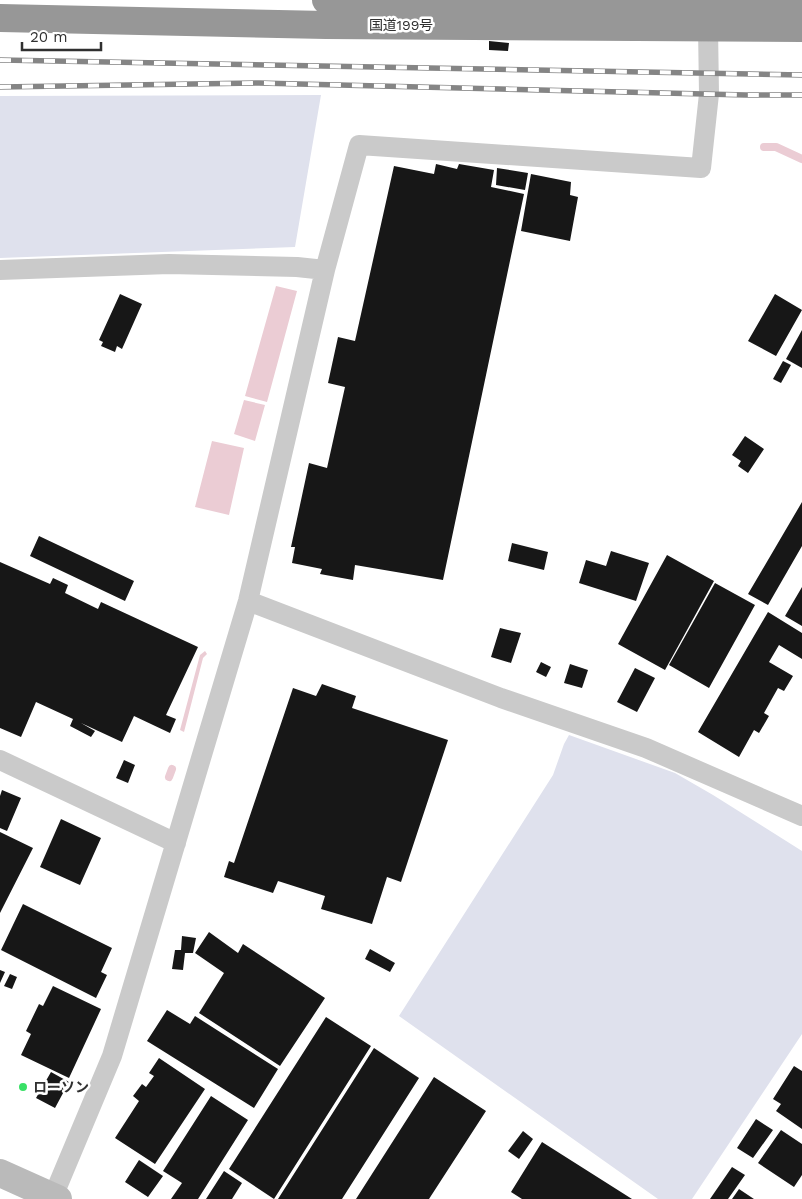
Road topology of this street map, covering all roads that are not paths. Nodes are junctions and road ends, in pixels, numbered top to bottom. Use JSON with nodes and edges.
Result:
{"nodes":[{"id":1,"x":792,"y":0,"type":"edge"},
{"id":2,"x":325,"y":8,"type":"edge"},
{"id":3,"x":0,"y":18,"type":"edge"},
{"id":4,"x":708,"y":27,"type":"junction"},
{"id":5,"x":798,"y":28,"type":"edge"},
{"id":6,"x":0,"y":270,"type":"edge"},
{"id":7,"x":325,"y":270,"type":"junction"},
{"id":8,"x":248,"y":601,"type":"junction"},
{"id":9,"x":0,"y":760,"type":"edge"},
{"id":10,"x":802,"y":816,"type":"edge"},
{"id":11,"x":176,"y":843,"type":"junction"},
{"id":12,"x":0,"y":1173,"type":"edge"},
{"id":13,"x":55,"y":1198,"type":"edge"}],
"edges":[{"from":1,"to":2,"type":"highway","name":"国道199号"},
{"from":1,"to":5,"type":"street"},
{"from":2,"to":3,"type":"highway","name":"国道199号"},
{"from":2,"to":4,"type":"highway","name":"国道199号"},
{"from":4,"to":5,"type":"highway","name":"国道199号"},
{"from":4,"to":7,"type":"street"},
{"from":6,"to":7,"type":"street"},
{"from":7,"to":8,"type":"street"},
{"from":8,"to":10,"type":"street"},
{"from":8,"to":11,"type":"street"},
{"from":9,"to":11,"type":"street"},
{"from":11,"to":13,"type":"street"},
{"from":12,"to":13,"type":"street"}]}
